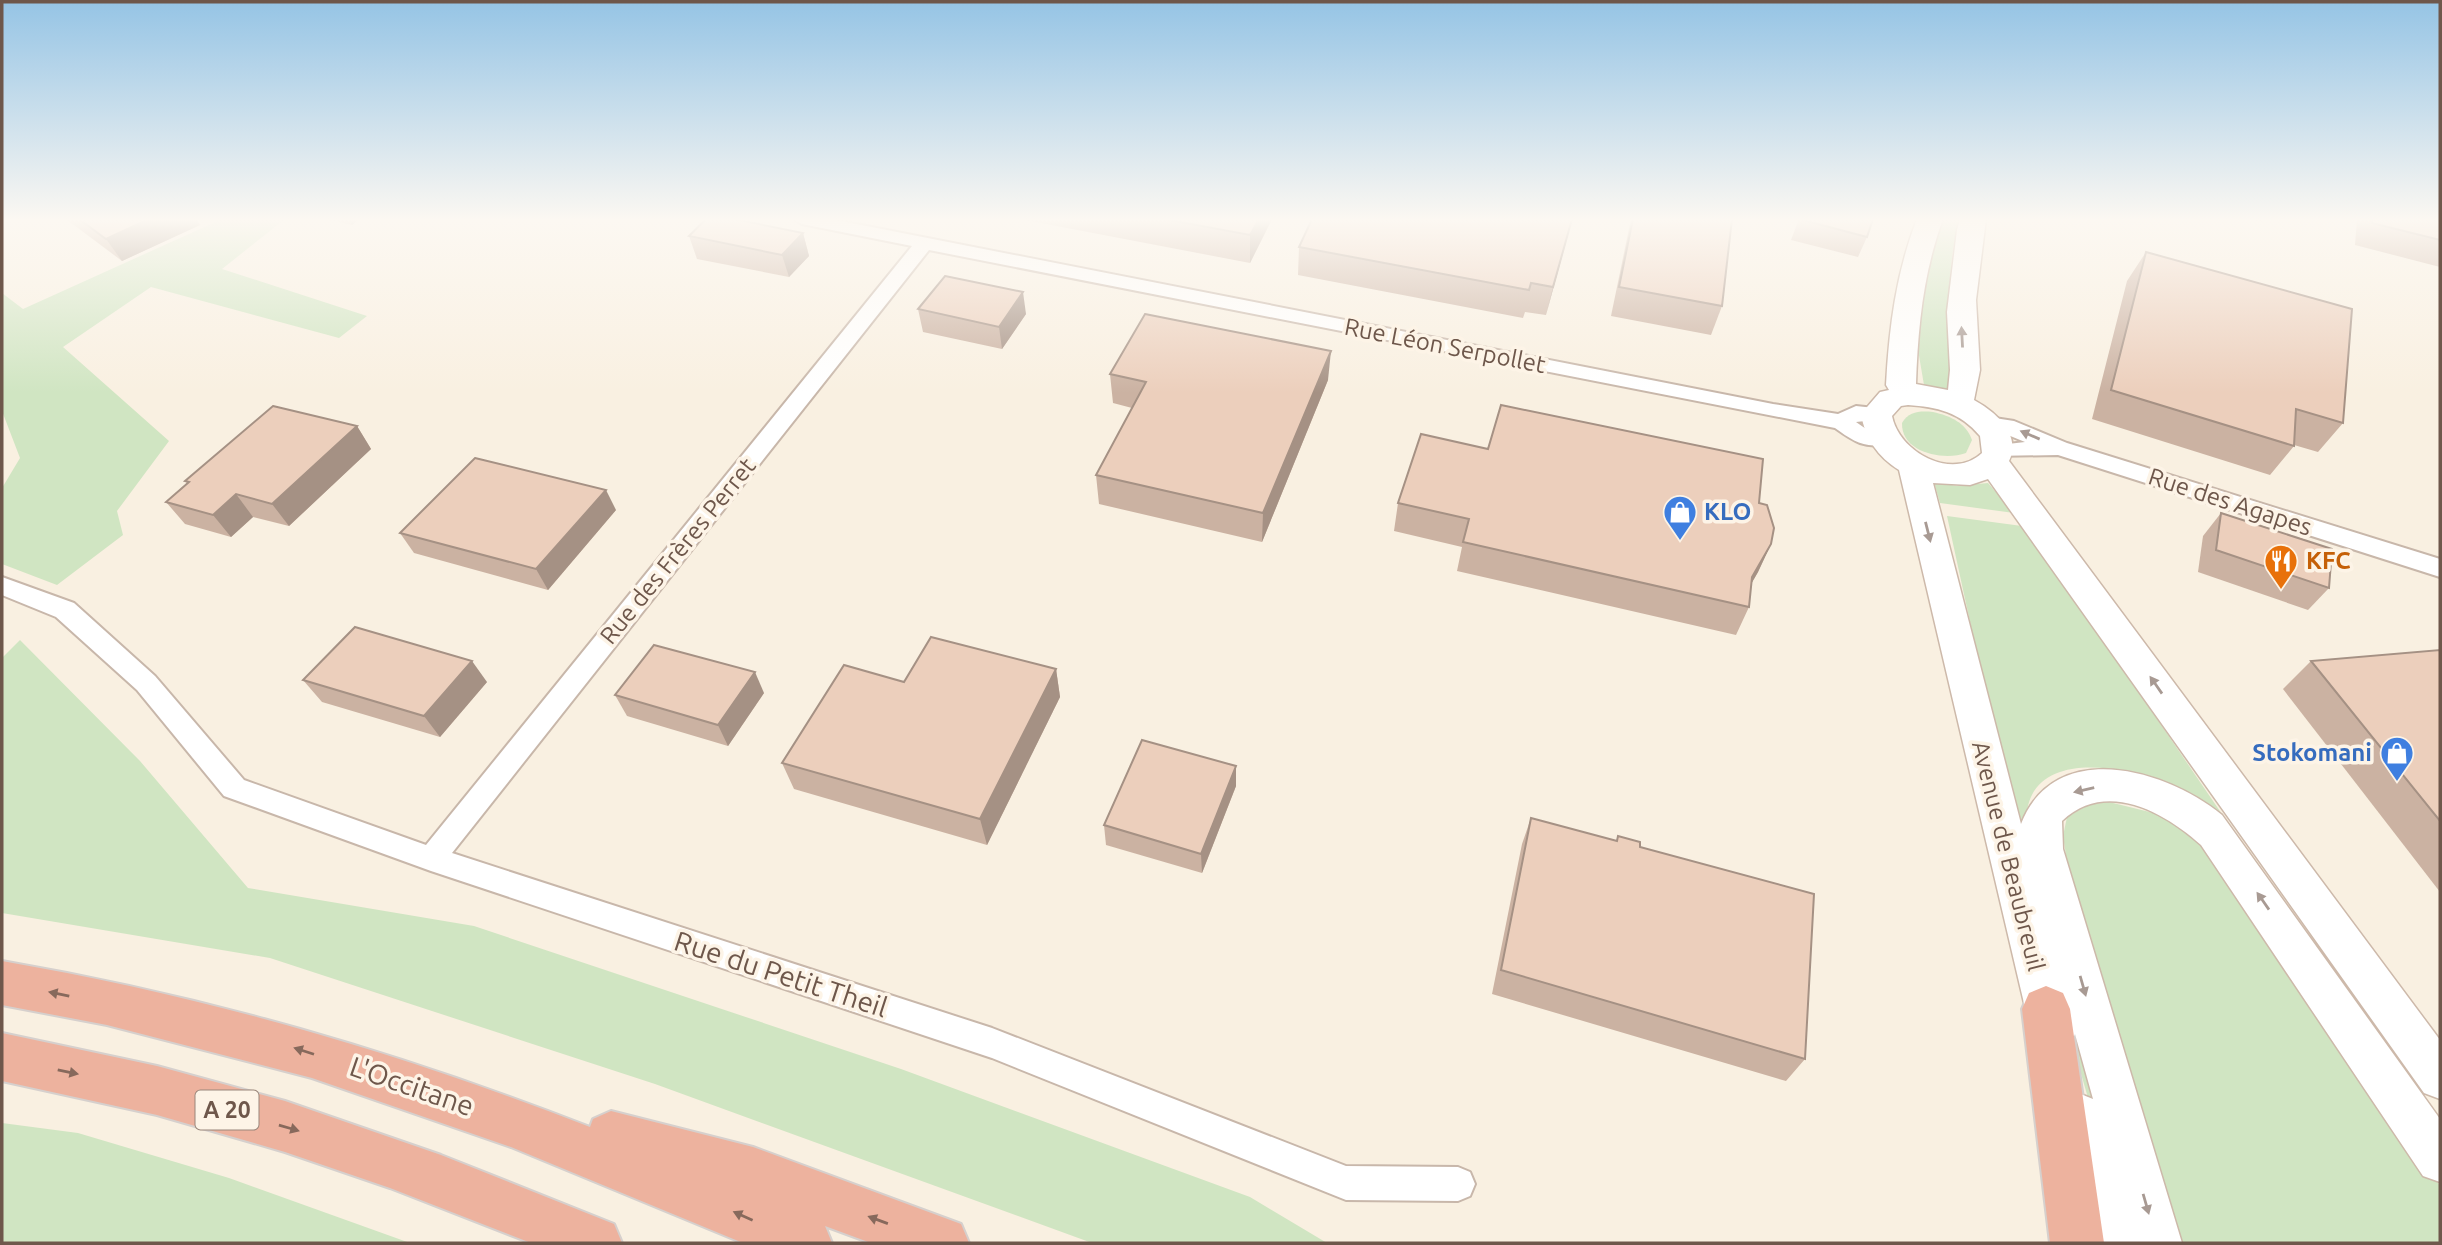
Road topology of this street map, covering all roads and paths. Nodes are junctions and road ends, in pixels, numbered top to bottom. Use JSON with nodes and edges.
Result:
{"nodes":[{"id":1,"x":898,"y":277,"type":"edge"},
{"id":2,"x":1097,"y":277,"type":"edge"},
{"id":3,"x":1910,"y":277,"type":"edge"},
{"id":4,"x":1964,"y":277,"type":"edge"},
{"id":5,"x":1908,"y":395,"type":"junction"},
{"id":6,"x":1958,"y":403,"type":"junction"},
{"id":7,"x":1878,"y":426,"type":"junction"},
{"id":8,"x":1993,"y":446,"type":"junction"},
{"id":9,"x":1914,"y":465,"type":"junction"},
{"id":10,"x":2440,"y":568,"type":"edge"},
{"id":11,"x":2,"y":586,"type":"edge"},
{"id":12,"x":2180,"y":720,"type":"junction"},
{"id":13,"x":431,"y":859,"type":"junction"},
{"id":14,"x":2,"y":983,"type":"edge"},
{"id":15,"x":2046,"y":1009,"type":"junction"},
{"id":16,"x":2,"y":1057,"type":"edge"},
{"id":17,"x":2440,"y":1077,"type":"edge"},
{"id":18,"x":439,"y":1094,"type":"junction"},
{"id":19,"x":2440,"y":1129,"type":"edge"},
{"id":20,"x":2440,"y":1159,"type":"edge"},
{"id":21,"x":446,"y":1181,"type":"junction"},
{"id":22,"x":1458,"y":1184,"type":"dead end"},
{"id":23,"x":554,"y":1243,"type":"edge"},
{"id":24,"x":595,"y":1243,"type":"edge"},
{"id":25,"x":805,"y":1243,"type":"edge"},
{"id":26,"x":942,"y":1243,"type":"edge"},
{"id":27,"x":2077,"y":1243,"type":"edge"},
{"id":28,"x":2117,"y":1243,"type":"edge"},
{"id":29,"x":2158,"y":1243,"type":"edge"}],
"edges":[{"from":1,"to":13,"type":"street","name":"Rue des Frères Perret"},
{"from":2,"to":7,"type":"street","name":"Rue Léon Serpollet"},
{"from":3,"to":5,"type":"main road"},
{"from":6,"to":4,"type":"main road","one_way":true},
{"from":5,"to":6,"type":"main road"},
{"from":5,"to":7,"type":"main road"},
{"from":6,"to":8,"type":"main road"},
{"from":7,"to":9,"type":"main road"},
{"from":8,"to":9,"type":"main road"},
{"from":8,"to":10,"type":"street","name":"Rue des Agapes"},
{"from":12,"to":8,"type":"main road","one_way":true},
{"from":9,"to":15,"type":"main road","name":"Avenue de Beaubreuil","one_way":true},
{"from":11,"to":13,"type":"street","name":"Rue du Petit Theil"},
{"from":12,"to":17,"type":"main road"},
{"from":12,"to":19,"type":"main road"},
{"from":13,"to":22,"type":"street","name":"Rue du Petit Theil"},
{"from":18,"to":14,"type":"highway","name":"L'Occitane","one_way":true},
{"from":15,"to":27,"type":"highway"},
{"from":15,"to":28,"type":"main road","name":"Avenue de Beaubreuil"},
{"from":16,"to":21,"type":"highway","number":"A 20","one_way":true},
{"from":25,"to":18,"type":"highway","name":"L'Occitane","one_way":true},
{"from":26,"to":18,"type":"highway","one_way":true},
{"from":20,"to":29,"type":"main road","one_way":true},
{"from":21,"to":23,"type":"highway"},
{"from":21,"to":24,"type":"highway","number":"A 20"}]}
